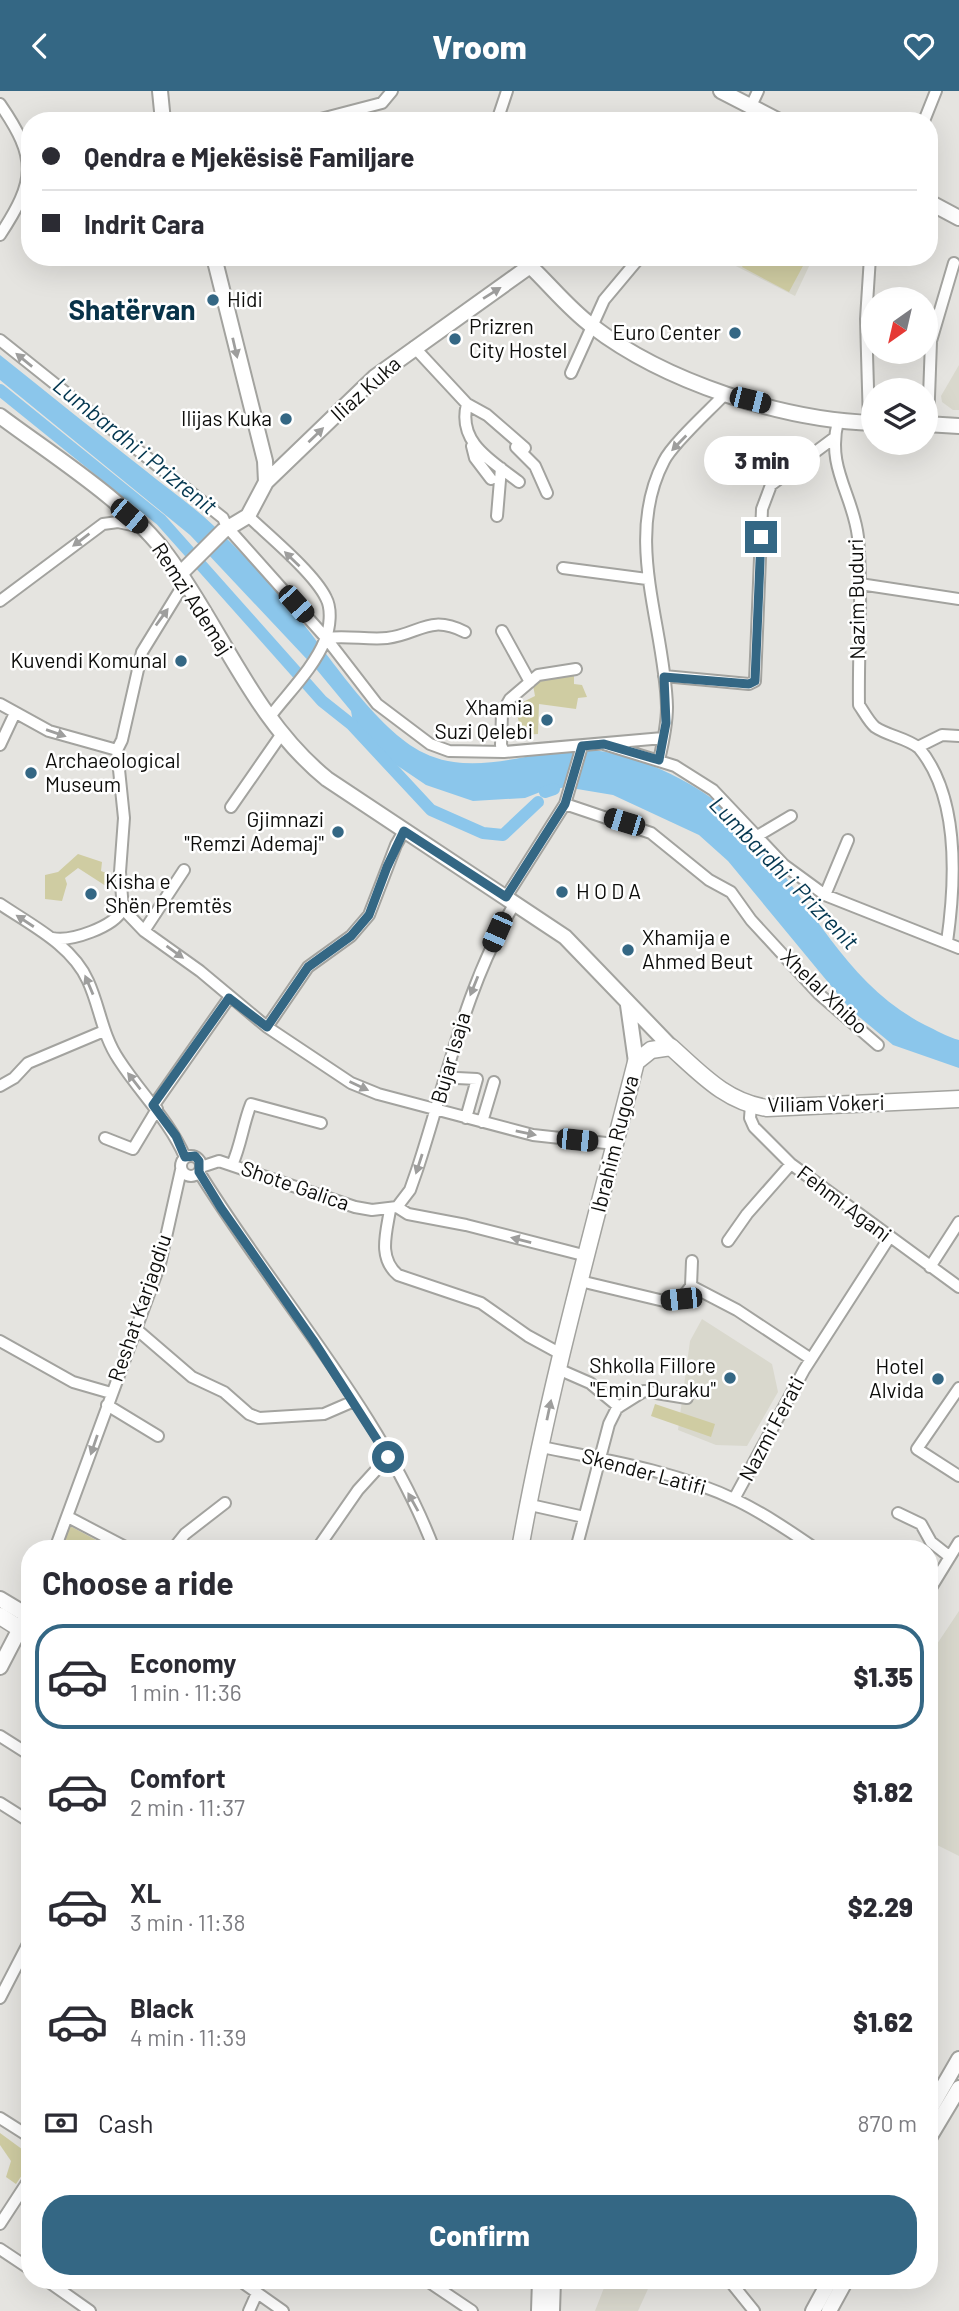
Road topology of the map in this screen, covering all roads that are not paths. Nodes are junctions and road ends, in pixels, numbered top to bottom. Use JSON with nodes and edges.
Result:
{"nodes":[{"id":1,"x":160,"y":91,"type":"edge"},
{"id":2,"x":393,"y":91,"type":"edge"},
{"id":3,"x":507,"y":91,"type":"edge"},
{"id":4,"x":722,"y":91,"type":"edge"},
{"id":5,"x":758,"y":91,"type":"edge"},
{"id":6,"x":936,"y":91,"type":"edge"},
{"id":7,"x":0,"y":104,"type":"edge"},
{"id":8,"x":751,"y":106,"type":"junction"},
{"id":9,"x":162,"y":112,"type":"edge"},
{"id":10,"x":348,"y":112,"type":"edge"},
{"id":11,"x":500,"y":112,"type":"edge"},
{"id":12,"x":762,"y":112,"type":"edge"},
{"id":13,"x":928,"y":112,"type":"edge"},
{"id":14,"x":21,"y":129,"type":"edge"},
{"id":15,"x":21,"y":198,"type":"edge"},
{"id":16,"x":938,"y":207,"type":"edge"},
{"id":17,"x":959,"y":218,"type":"edge"},
{"id":18,"x":0,"y":235,"type":"edge"},
{"id":19,"x":954,"y":263,"type":"dead end"},
{"id":20,"x":216,"y":266,"type":"edge"},
{"id":21,"x":519,"y":266,"type":"edge"},
{"id":22,"x":528,"y":266,"type":"edge"},
{"id":23,"x":632,"y":266,"type":"edge"},
{"id":24,"x":869,"y":266,"type":"edge"},
{"id":25,"x":592,"y":326,"type":"junction"},
{"id":26,"x":0,"y":340,"type":"edge"},
{"id":27,"x":414,"y":347,"type":"junction"},
{"id":28,"x":571,"y":373,"type":"dead end"},
{"id":29,"x":869,"y":378,"type":"edge"},
{"id":30,"x":929,"y":378,"type":"edge"},
{"id":31,"x":725,"y":394,"type":"junction"},
{"id":32,"x":467,"y":404,"type":"junction"},
{"id":33,"x":0,"y":415,"type":"edge"},
{"id":34,"x":838,"y":421,"type":"junction"},
{"id":35,"x":861,"y":422,"type":"edge"},
{"id":36,"x":938,"y":425,"type":"edge"},
{"id":37,"x":959,"y":426,"type":"edge"},
{"id":38,"x":834,"y":438,"type":"junction"},
{"id":39,"x":472,"y":446,"type":"junction"},
{"id":40,"x":501,"y":468,"type":"junction"},
{"id":41,"x":491,"y":479,"type":"dead end"},
{"id":42,"x":266,"y":482,"type":"junction"},
{"id":43,"x":519,"y":482,"type":"dead end"},
{"id":44,"x":547,"y":493,"type":"dead end"},
{"id":45,"x":248,"y":516,"type":"junction"},
{"id":46,"x":497,"y":516,"type":"dead end"},
{"id":47,"x":143,"y":528,"type":"junction"},
{"id":48,"x":225,"y":529,"type":"junction"},
{"id":49,"x":564,"y":568,"type":"dead end"},
{"id":50,"x":183,"y":578,"type":"junction"},
{"id":51,"x":647,"y":579,"type":"junction"},
{"id":52,"x":860,"y":584,"type":"junction"},
{"id":53,"x":959,"y":599,"type":"edge"},
{"id":54,"x":0,"y":601,"type":"edge"},
{"id":55,"x":502,"y":631,"type":"dead end"},
{"id":56,"x":465,"y":632,"type":"dead end"},
{"id":57,"x":325,"y":642,"type":"junction"},
{"id":58,"x":576,"y":669,"type":"dead end"},
{"id":59,"x":664,"y":677,"type":"junction"},
{"id":60,"x":530,"y":682,"type":"junction"},
{"id":61,"x":0,"y":704,"type":"edge"},
{"id":62,"x":15,"y":713,"type":"junction"},
{"id":63,"x":269,"y":719,"type":"junction"},
{"id":64,"x":281,"y":735,"type":"junction"},
{"id":65,"x":959,"y":736,"type":"edge"},
{"id":66,"x":663,"y":738,"type":"junction"},
{"id":67,"x":604,"y":744,"type":"junction"},
{"id":68,"x":0,"y":745,"type":"edge"},
{"id":69,"x":918,"y":747,"type":"junction"},
{"id":70,"x":117,"y":750,"type":"junction"},
{"id":71,"x":582,"y":750,"type":"junction"},
{"id":72,"x":504,"y":752,"type":"junction"},
{"id":73,"x":659,"y":760,"type":"junction"},
{"id":74,"x":959,"y":785,"type":"edge"},
{"id":75,"x":947,"y":788,"type":"junction"},
{"id":76,"x":566,"y":800,"type":"junction"},
{"id":77,"x":231,"y":807,"type":"dead end"},
{"id":78,"x":791,"y":816,"type":"dead end"},
{"id":79,"x":404,"y":831,"type":"junction"},
{"id":80,"x":759,"y":835,"type":"junction"},
{"id":81,"x":848,"y":840,"type":"dead end"},
{"id":82,"x":184,"y":870,"type":"dead end"},
{"id":83,"x":825,"y":895,"type":"junction"},
{"id":84,"x":511,"y":900,"type":"junction"},
{"id":85,"x":0,"y":904,"type":"edge"},
{"id":86,"x":122,"y":909,"type":"junction"},
{"id":87,"x":144,"y":931,"type":"junction"},
{"id":88,"x":50,"y":937,"type":"junction"},
{"id":89,"x":947,"y":942,"type":"junction"},
{"id":90,"x":959,"y":948,"type":"edge"},
{"id":91,"x":229,"y":998,"type":"junction"},
{"id":92,"x":628,"y":1005,"type":"junction"},
{"id":93,"x":267,"y":1027,"type":"junction"},
{"id":94,"x":104,"y":1031,"type":"junction"},
{"id":95,"x":878,"y":1045,"type":"dead end"},
{"id":96,"x":671,"y":1047,"type":"junction"},
{"id":97,"x":636,"y":1062,"type":"junction"},
{"id":98,"x":457,"y":1078,"type":"dead end"},
{"id":99,"x":1,"y":1081,"type":"edge"},
{"id":100,"x":494,"y":1082,"type":"dead end"},
{"id":101,"x":959,"y":1099,"type":"edge"},
{"id":102,"x":751,"y":1105,"type":"junction"},
{"id":103,"x":155,"y":1107,"type":"junction"},
{"id":104,"x":436,"y":1109,"type":"junction"},
{"id":105,"x":466,"y":1118,"type":"junction"},
{"id":106,"x":482,"y":1122,"type":"junction"},
{"id":107,"x":321,"y":1123,"type":"dead end"},
{"id":108,"x":104,"y":1138,"type":"dead end"},
{"id":109,"x":615,"y":1144,"type":"junction"},
{"id":110,"x":185,"y":1157,"type":"junction"},
{"id":111,"x":791,"y":1164,"type":"junction"},
{"id":112,"x":232,"y":1165,"type":"junction"},
{"id":113,"x":200,"y":1169,"type":"junction"},
{"id":114,"x":181,"y":1170,"type":"junction"},
{"id":115,"x":394,"y":1209,"type":"junction"},
{"id":116,"x":959,"y":1222,"type":"edge"},
{"id":117,"x":889,"y":1238,"type":"junction"},
{"id":118,"x":728,"y":1241,"type":"dead end"},
{"id":119,"x":587,"y":1256,"type":"junction"},
{"id":120,"x":692,"y":1261,"type":"dead end"},
{"id":121,"x":930,"y":1266,"type":"junction"},
{"id":122,"x":580,"y":1281,"type":"junction"},
{"id":123,"x":691,"y":1286,"type":"junction"},
{"id":124,"x":959,"y":1287,"type":"edge"},
{"id":125,"x":135,"y":1328,"type":"junction"},
{"id":126,"x":0,"y":1341,"type":"edge"},
{"id":127,"x":811,"y":1359,"type":"junction"},
{"id":128,"x":559,"y":1361,"type":"junction"},
{"id":129,"x":959,"y":1388,"type":"edge"},
{"id":130,"x":111,"y":1393,"type":"junction"},
{"id":131,"x":687,"y":1398,"type":"dead end"},
{"id":132,"x":354,"y":1401,"type":"junction"},
{"id":133,"x":107,"y":1405,"type":"junction"},
{"id":134,"x":619,"y":1407,"type":"junction"},
{"id":135,"x":158,"y":1436,"type":"dead end"},
{"id":136,"x":541,"y":1447,"type":"junction"},
{"id":137,"x":388,"y":1457,"type":"junction"},
{"id":138,"x":599,"y":1459,"type":"junction"},
{"id":139,"x":959,"y":1476,"type":"edge"},
{"id":140,"x":734,"y":1499,"type":"junction"},
{"id":141,"x":225,"y":1503,"type":"dead end"},
{"id":142,"x":526,"y":1504,"type":"junction"},
{"id":143,"x":898,"y":1513,"type":"dead end"},
{"id":144,"x":68,"y":1517,"type":"junction"},
{"id":145,"x":584,"y":1517,"type":"junction"},
{"id":146,"x":59,"y":1540,"type":"edge"},
{"id":147,"x":112,"y":1540,"type":"edge"},
{"id":148,"x":181,"y":1540,"type":"edge"},
{"id":149,"x":323,"y":1540,"type":"edge"},
{"id":150,"x":430,"y":1540,"type":"edge"},
{"id":151,"x":521,"y":1540,"type":"edge"},
{"id":152,"x":578,"y":1540,"type":"edge"},
{"id":153,"x":801,"y":1540,"type":"edge"},
{"id":154,"x":930,"y":1540,"type":"edge"},
{"id":155,"x":959,"y":1542,"type":"edge"},
{"id":156,"x":938,"y":1547,"type":"edge"},
{"id":157,"x":950,"y":1556,"type":"junction"},
{"id":158,"x":938,"y":1576,"type":"edge"},
{"id":159,"x":0,"y":1599,"type":"edge"},
{"id":160,"x":0,"y":1616,"type":"edge"},
{"id":161,"x":21,"y":1616,"type":"edge"},
{"id":162,"x":21,"y":1620,"type":"edge"},
{"id":163,"x":21,"y":1631,"type":"edge"},
{"id":164,"x":21,"y":1650,"type":"edge"},
{"id":165,"x":4,"y":1660,"type":"edge"},
{"id":166,"x":0,"y":1736,"type":"edge"},
{"id":167,"x":21,"y":1749,"type":"edge"},
{"id":168,"x":0,"y":1803,"type":"edge"},
{"id":169,"x":21,"y":1816,"type":"edge"},
{"id":170,"x":21,"y":1957,"type":"edge"},
{"id":171,"x":0,"y":1998,"type":"edge"},
{"id":172,"x":959,"y":2059,"type":"edge"},
{"id":173,"x":959,"y":2088,"type":"edge"},
{"id":174,"x":938,"y":2095,"type":"edge"},
{"id":175,"x":0,"y":2118,"type":"edge"},
{"id":176,"x":938,"y":2123,"type":"edge"},
{"id":177,"x":21,"y":2131,"type":"edge"},
{"id":178,"x":21,"y":2192,"type":"edge"},
{"id":179,"x":0,"y":2224,"type":"edge"},
{"id":180,"x":0,"y":2249,"type":"edge"},
{"id":181,"x":21,"y":2263,"type":"edge"},
{"id":182,"x":59,"y":2289,"type":"edge"},
{"id":183,"x":251,"y":2289,"type":"edge"},
{"id":184,"x":439,"y":2289,"type":"edge"},
{"id":185,"x":540,"y":2289,"type":"edge"},
{"id":186,"x":553,"y":2289,"type":"edge"},
{"id":187,"x":736,"y":2289,"type":"edge"},
{"id":188,"x":825,"y":2289,"type":"edge"},
{"id":189,"x":841,"y":2289,"type":"edge"},
{"id":190,"x":257,"y":2293,"type":"junction"},
{"id":191,"x":90,"y":2311,"type":"edge"},
{"id":192,"x":249,"y":2311,"type":"edge"},
{"id":193,"x":283,"y":2311,"type":"edge"},
{"id":194,"x":471,"y":2311,"type":"edge"},
{"id":195,"x":539,"y":2311,"type":"edge"},
{"id":196,"x":552,"y":2311,"type":"edge"},
{"id":197,"x":754,"y":2311,"type":"edge"},
{"id":198,"x":813,"y":2311,"type":"edge"},
{"id":199,"x":829,"y":2311,"type":"edge"}],
"edges":[{"from":1,"to":9,"type":"street"},
{"from":2,"to":10,"type":"street"},
{"from":3,"to":11,"type":"street"},
{"from":4,"to":8,"type":"street"},
{"from":5,"to":8,"type":"street"},
{"from":6,"to":13,"type":"street"},
{"from":7,"to":14,"type":"street"},
{"from":8,"to":12,"type":"street"},
{"from":15,"to":18,"type":"street"},
{"from":16,"to":17,"type":"street"},
{"from":19,"to":30,"type":"street"},
{"from":20,"to":42,"type":"street","one_way":true},
{"from":27,"to":21,"type":"street","name":"Iliaz Kuka","one_way":true},
{"from":22,"to":25,"type":"street"},
{"from":23,"to":25,"type":"street"},
{"from":24,"to":29,"type":"street"},
{"from":25,"to":28,"type":"street"},
{"from":25,"to":31,"type":"street"},
{"from":48,"to":26,"type":"street","one_way":true},
{"from":27,"to":32,"type":"street"},
{"from":42,"to":27,"type":"street","name":"Iliaz Kuka","one_way":true},
{"from":31,"to":34,"type":"street"},
{"from":31,"to":51,"type":"street","one_way":true},
{"from":32,"to":39,"type":"street"},
{"from":32,"to":44,"type":"street"},
{"from":33,"to":47,"type":"street","name":"Remzi Ademaj"},
{"from":34,"to":35,"type":"street"},
{"from":34,"to":38,"type":"street","name":"Nazim Buduri"},
{"from":36,"to":37,"type":"street"},
{"from":38,"to":52,"type":"street","name":"Nazim Buduri"},
{"from":38,"to":59,"type":"street"},
{"from":39,"to":40,"type":"street"},
{"from":39,"to":41,"type":"street"},
{"from":40,"to":43,"type":"street"},
{"from":40,"to":46,"type":"street"},
{"from":42,"to":45,"type":"street","name":"Iliaz Kuka"},
{"from":45,"to":48,"type":"street"},
{"from":57,"to":45,"type":"street","one_way":true},
{"from":47,"to":50,"type":"street","name":"Remzi Ademaj"},
{"from":47,"to":54,"type":"street","one_way":true},
{"from":48,"to":50,"type":"street"},
{"from":48,"to":57,"type":"street"},
{"from":49,"to":51,"type":"street"},
{"from":50,"to":63,"type":"street","name":"Remzi Ademaj"},
{"from":70,"to":50,"type":"street","one_way":true},
{"from":51,"to":59,"type":"street"},
{"from":52,"to":53,"type":"street"},
{"from":52,"to":69,"type":"street","name":"Nazim Buduri"},
{"from":55,"to":60,"type":"street"},
{"from":56,"to":57,"type":"street"},
{"from":57,"to":63,"type":"street"},
{"from":57,"to":72,"type":"street"},
{"from":58,"to":60,"type":"street"},
{"from":59,"to":66,"type":"street"},
{"from":60,"to":72,"type":"street"},
{"from":61,"to":62,"type":"street"},
{"from":62,"to":68,"type":"street"},
{"from":62,"to":70,"type":"street","one_way":true},
{"from":63,"to":64,"type":"street","name":"Remzi Ademaj"},
{"from":64,"to":77,"type":"street"},
{"from":64,"to":79,"type":"street","name":"Remzi Ademaj"},
{"from":65,"to":69,"type":"street"},
{"from":66,"to":67,"type":"street"},
{"from":66,"to":73,"type":"street"},
{"from":67,"to":71,"type":"street"},
{"from":67,"to":73,"type":"street"},
{"from":69,"to":75,"type":"street","name":"Nazim Buduri"},
{"from":70,"to":86,"type":"street"},
{"from":71,"to":72,"type":"street"},
{"from":71,"to":76,"type":"street"},
{"from":73,"to":80,"type":"street"},
{"from":74,"to":75,"type":"street"},
{"from":75,"to":89,"type":"street","name":"Nazim Buduri"},
{"from":76,"to":84,"type":"street"},
{"from":76,"to":95,"type":"street","name":"Xhelal Xhibo"},
{"from":78,"to":80,"type":"street"},
{"from":79,"to":84,"type":"street","name":"Remzi Ademaj"},
{"from":79,"to":93,"type":"street"},
{"from":80,"to":83,"type":"street"},
{"from":81,"to":83,"type":"street"},
{"from":82,"to":87,"type":"street"},
{"from":83,"to":89,"type":"street"},
{"from":84,"to":92,"type":"street","name":"Remzi Ademaj"},
{"from":84,"to":104,"type":"street","name":"Bujar Isaja","one_way":true},
{"from":88,"to":85,"type":"street","one_way":true},
{"from":86,"to":87,"type":"street"},
{"from":86,"to":88,"type":"street"},
{"from":87,"to":91,"type":"street","one_way":true},
{"from":94,"to":88,"type":"street","one_way":true},
{"from":89,"to":90,"type":"street"},
{"from":91,"to":93,"type":"street"},
{"from":91,"to":103,"type":"street"},
{"from":92,"to":96,"type":"street","name":"Viliam Vokeri"},
{"from":92,"to":97,"type":"street","name":"Ibrahim Rugova"},
{"from":93,"to":104,"type":"street","one_way":true},
{"from":94,"to":99,"type":"street"},
{"from":103,"to":94,"type":"street","one_way":true},
{"from":96,"to":97,"type":"main road"},
{"from":96,"to":102,"type":"main road","name":"Viliam Vokeri"},
{"from":97,"to":109,"type":"main road","name":"Ibrahim Rugova"},
{"from":98,"to":105,"type":"street"},
{"from":100,"to":106,"type":"street"},
{"from":101,"to":102,"type":"main road","name":"Viliam Vokeri"},
{"from":102,"to":111,"type":"street","name":"Fehmi Agani"},
{"from":103,"to":108,"type":"street"},
{"from":103,"to":110,"type":"street"},
{"from":104,"to":105,"type":"street"},
{"from":104,"to":115,"type":"street","name":"Bujar Isaja","one_way":true},
{"from":105,"to":106,"type":"street"},
{"from":106,"to":109,"type":"street","one_way":true},
{"from":107,"to":112,"type":"street"},
{"from":109,"to":119,"type":"main road","name":"Ibrahim Rugova"},
{"from":110,"to":113,"type":"street"},
{"from":110,"to":114,"type":"street"},
{"from":111,"to":117,"type":"street","name":"Fehmi Agani"},
{"from":111,"to":118,"type":"street"},
{"from":112,"to":113,"type":"street","name":"Shote Galica"},
{"from":112,"to":115,"type":"street","name":"Shote Galica"},
{"from":113,"to":114,"type":"street"},
{"from":113,"to":132,"type":"street"},
{"from":114,"to":125,"type":"street","name":"Reshat Karjagdiu"},
{"from":119,"to":115,"type":"street","name":"Shote Galica","one_way":true},
{"from":115,"to":128,"type":"street"},
{"from":116,"to":121,"type":"street"},
{"from":117,"to":121,"type":"street","name":"Fehmi Agani"},
{"from":117,"to":127,"type":"street","name":"Nazmi Ferati"},
{"from":119,"to":122,"type":"main road","name":"Ibrahim Rugova"},
{"from":120,"to":123,"type":"street"},
{"from":121,"to":124,"type":"street","name":"Fehmi Agani"},
{"from":122,"to":123,"type":"street"},
{"from":122,"to":128,"type":"main road","name":"Ibrahim Rugova"},
{"from":123,"to":127,"type":"street","name":"Nazmi Ferati"},
{"from":125,"to":130,"type":"street","name":"Reshat Karjagdiu"},
{"from":125,"to":132,"type":"street"},
{"from":126,"to":130,"type":"street"},
{"from":127,"to":140,"type":"street","name":"Nazmi Ferati"},
{"from":128,"to":134,"type":"street"},
{"from":136,"to":128,"type":"main road","name":"Ibrahim Rugova","one_way":true},
{"from":129,"to":139,"type":"street"},
{"from":130,"to":133,"type":"street","name":"Reshat Karjagdiu"},
{"from":131,"to":134,"type":"street"},
{"from":132,"to":137,"type":"street"},
{"from":133,"to":135,"type":"street","name":"Reshat Karjagdiu"},
{"from":133,"to":144,"type":"street","name":"Reshat Karjagdiu","one_way":true},
{"from":134,"to":138,"type":"street"},
{"from":136,"to":138,"type":"street","name":"Skender Latifi"},
{"from":136,"to":142,"type":"main road","name":"Ibrahim Rugova"},
{"from":137,"to":149,"type":"street"},
{"from":150,"to":137,"type":"street","one_way":true},
{"from":138,"to":140,"type":"street","name":"Skender Latifi"},
{"from":138,"to":145,"type":"street"},
{"from":140,"to":153,"type":"street","name":"Skender Latifi"},
{"from":141,"to":148,"type":"street"},
{"from":142,"to":145,"type":"street"},
{"from":142,"to":151,"type":"main road","name":"Ibrahim Rugova"},
{"from":143,"to":154,"type":"street"},
{"from":144,"to":146,"type":"street","name":"Reshat Karjagdiu"},
{"from":144,"to":147,"type":"street"},
{"from":145,"to":152,"type":"street"},
{"from":155,"to":157,"type":"street"},
{"from":156,"to":157,"type":"street"},
{"from":157,"to":158,"type":"street"},
{"from":159,"to":161,"type":"street"},
{"from":160,"to":162,"type":"main road"},
{"from":163,"to":165,"type":"street"},
{"from":164,"to":165,"type":"street"},
{"from":166,"to":167,"type":"street"},
{"from":168,"to":169,"type":"street"},
{"from":170,"to":171,"type":"street"},
{"from":172,"to":174,"type":"street"},
{"from":173,"to":176,"type":"street"},
{"from":175,"to":177,"type":"street"},
{"from":178,"to":179,"type":"street"},
{"from":180,"to":181,"type":"street"},
{"from":182,"to":191,"type":"street"},
{"from":183,"to":190,"type":"street"},
{"from":184,"to":194,"type":"street"},
{"from":185,"to":195,"type":"street"},
{"from":186,"to":196,"type":"street"},
{"from":187,"to":197,"type":"street"},
{"from":188,"to":198,"type":"street"},
{"from":189,"to":199,"type":"street"},
{"from":190,"to":192,"type":"street"},
{"from":190,"to":193,"type":"street"}]}
